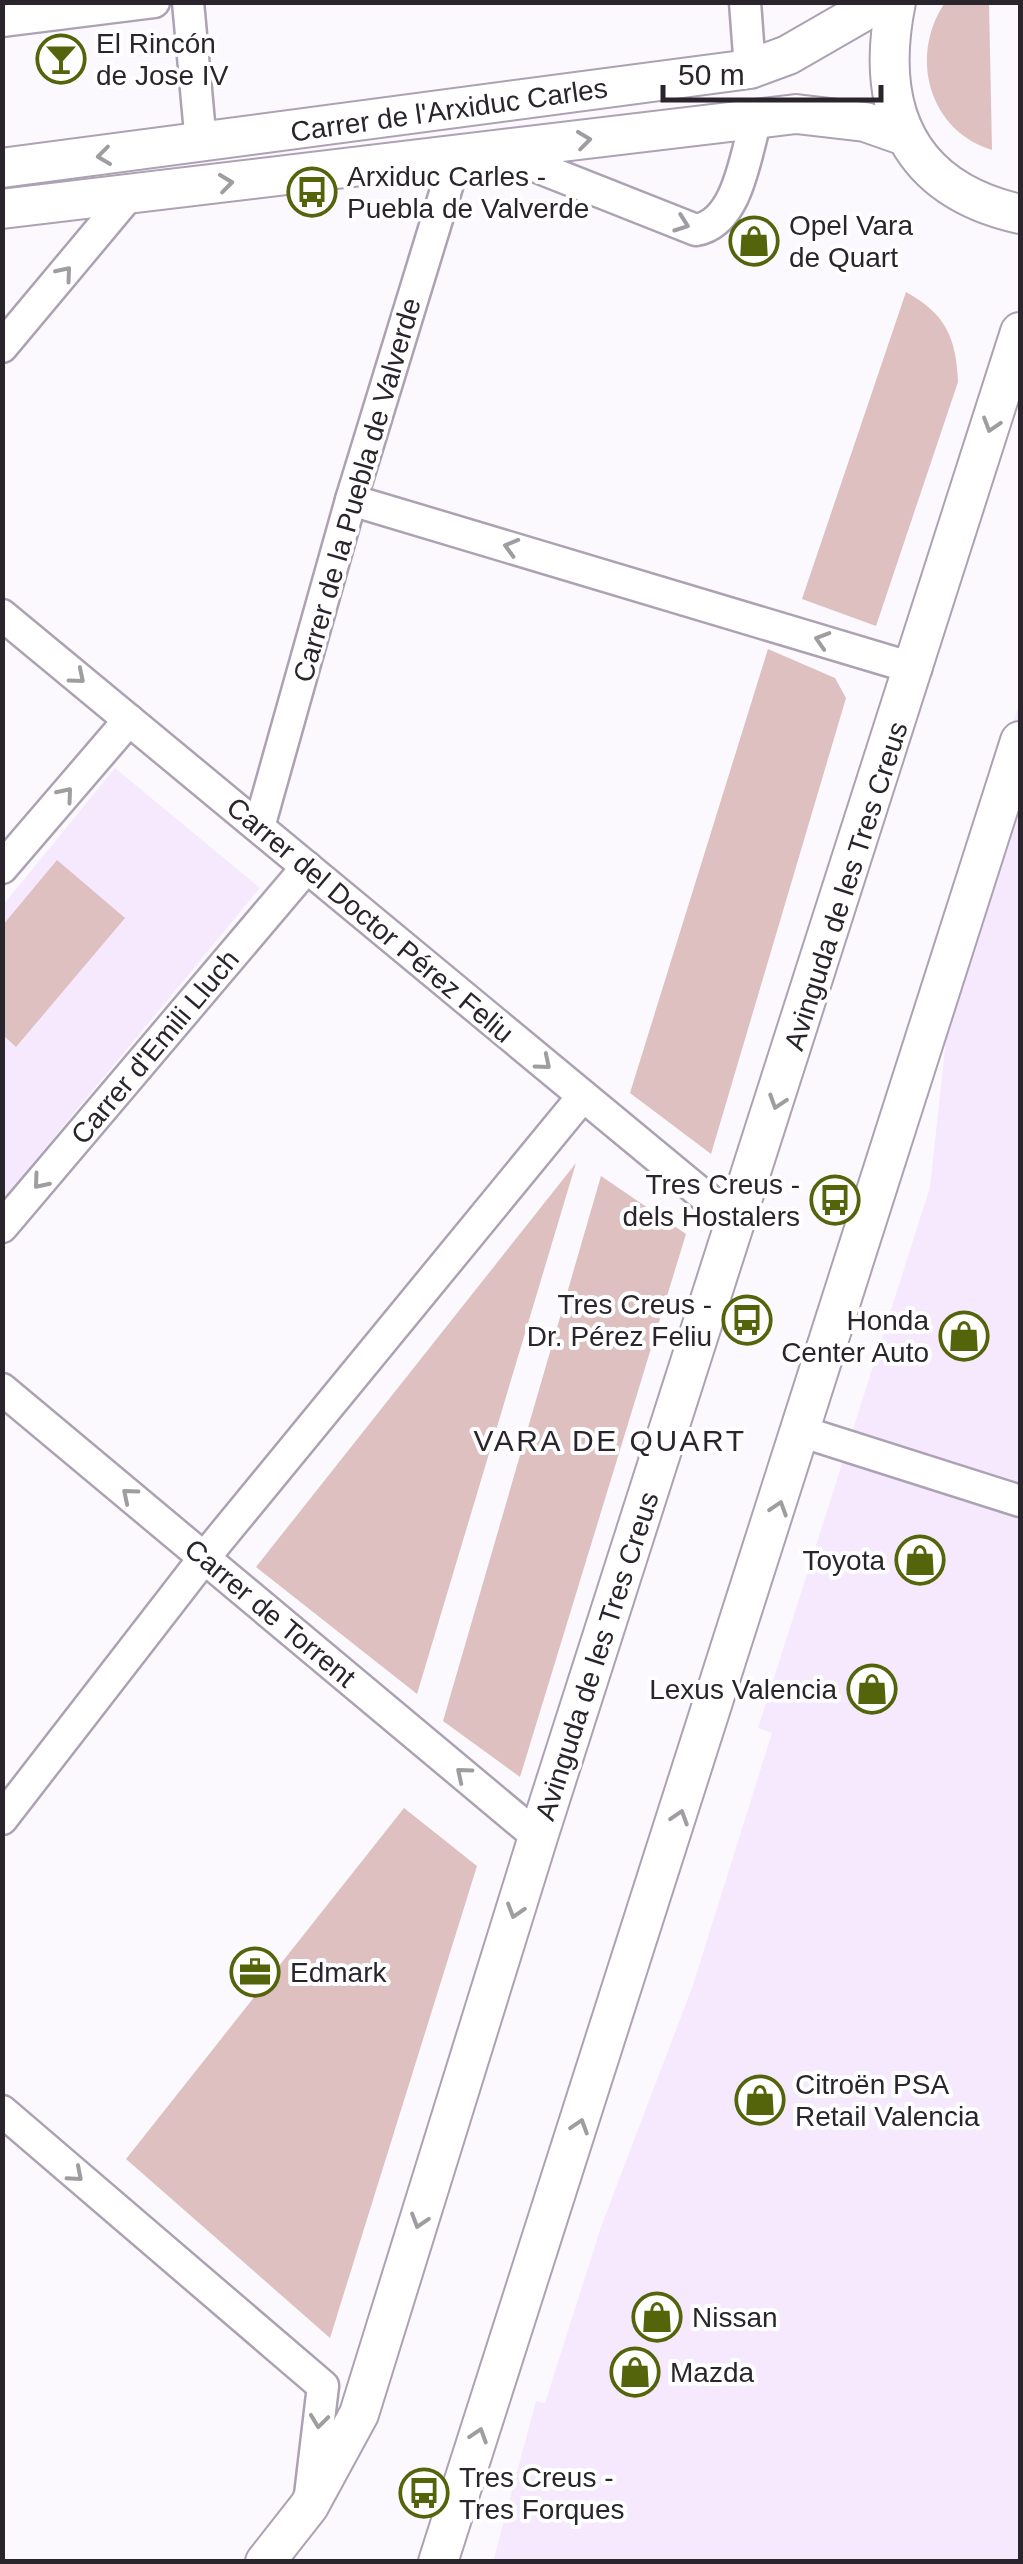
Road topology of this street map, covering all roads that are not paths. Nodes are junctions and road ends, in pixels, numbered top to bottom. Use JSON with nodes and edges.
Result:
{"nodes":[{"id":1,"x":154,"y":2,"type":"edge"},
{"id":2,"x":188,"y":2,"type":"edge"},
{"id":3,"x":745,"y":2,"type":"edge"},
{"id":4,"x":880,"y":2,"type":"edge"},
{"id":5,"x":896,"y":2,"type":"edge"},
{"id":6,"x":2,"y":21,"type":"edge"},
{"id":7,"x":750,"y":69,"type":"junction"},
{"id":8,"x":756,"y":120,"type":"junction"},
{"id":9,"x":905,"y":136,"type":"junction"},
{"id":10,"x":200,"y":144,"type":"junction"},
{"id":11,"x":475,"y":152,"type":"junction"},
{"id":12,"x":2,"y":168,"type":"edge"},
{"id":13,"x":130,"y":194,"type":"junction"},
{"id":14,"x":2,"y":209,"type":"edge"},
{"id":15,"x":1020,"y":214,"type":"edge"},
{"id":16,"x":1020,"y":332,"type":"edge"},
{"id":17,"x":2,"y":347,"type":"edge"},
{"id":18,"x":351,"y":500,"type":"junction"},
{"id":19,"x":2,"y":615,"type":"edge"},
{"id":20,"x":916,"y":669,"type":"junction"},
{"id":21,"x":129,"y":720,"type":"junction"},
{"id":22,"x":1020,"y":742,"type":"edge"},
{"id":23,"x":259,"y":827,"type":"junction"},
{"id":24,"x":307,"y":867,"type":"junction"},
{"id":25,"x":2,"y":868,"type":"edge"},
{"id":26,"x":583,"y":1096,"type":"junction"},
{"id":27,"x":738,"y":1224,"type":"junction"},
{"id":28,"x":2,"y":1227,"type":"edge"},
{"id":29,"x":2,"y":1390,"type":"edge"},
{"id":30,"x":803,"y":1432,"type":"junction"},
{"id":31,"x":1020,"y":1501,"type":"edge"},
{"id":32,"x":204,"y":1558,"type":"junction"},
{"id":33,"x":2,"y":1819,"type":"edge"},
{"id":34,"x":538,"y":1837,"type":"junction"},
{"id":35,"x":2,"y":2111,"type":"edge"},
{"id":36,"x":309,"y":2506,"type":"junction"},
{"id":37,"x":264,"y":2562,"type":"edge"},
{"id":38,"x":438,"y":2562,"type":"edge"}],
"edges":[{"from":1,"to":6,"type":"street"},
{"from":2,"to":10,"type":"street"},
{"from":3,"to":7,"type":"street"},
{"from":4,"to":7,"type":"main road","name":"Carrer de l'Arxiduc Carles"},
{"from":5,"to":9,"type":"main road"},
{"from":7,"to":10,"type":"main road","name":"Carrer de l'Arxiduc Carles"},
{"from":8,"to":9,"type":"main road","name":"Carrer de l'Arxiduc Carles"},
{"from":11,"to":8,"type":"main road","name":"Carrer de l'Arxiduc Carles","one_way":true},
{"from":11,"to":8,"type":"street","name":"Carrer de l'Arxiduc Carles","one_way":true},
{"from":9,"to":15,"type":"main road"},
{"from":10,"to":12,"type":"main road","name":"Carrer de l'Arxiduc Carles","one_way":true},
{"from":13,"to":11,"type":"main road","name":"Carrer de l'Arxiduc Carles","one_way":true},
{"from":11,"to":18,"type":"street","name":"Carrer de la Puebla de Valverde"},
{"from":13,"to":14,"type":"main road","name":"Carrer de l'Arxiduc Carles"},
{"from":17,"to":13,"type":"street","one_way":true},
{"from":16,"to":20,"type":"main road","name":"Avinguda de les Tres Creus","one_way":true},
{"from":20,"to":18,"type":"street","one_way":true},
{"from":18,"to":23,"type":"street","name":"Carrer de la Puebla de Valverde"},
{"from":19,"to":21,"type":"street","name":"Carrer del Doctor Pérez Feliu","one_way":true},
{"from":20,"to":27,"type":"main road","name":"Avinguda de les Tres Creus","one_way":true},
{"from":21,"to":23,"type":"street","name":"Carrer del Doctor Pérez Feliu"},
{"from":25,"to":21,"type":"street","one_way":true},
{"from":22,"to":30,"type":"main road"},
{"from":23,"to":24,"type":"street","name":"Carrer del Doctor Pérez Feliu"},
{"from":24,"to":26,"type":"street","name":"Carrer del Doctor Pérez Feliu","one_way":true},
{"from":24,"to":28,"type":"street","name":"Carrer d'Emili Lluch","one_way":true},
{"from":26,"to":27,"type":"street","name":"Carrer del Doctor Pérez Feliu"},
{"from":26,"to":32,"type":"street"},
{"from":27,"to":34,"type":"main road","name":"Avinguda de les Tres Creus"},
{"from":32,"to":29,"type":"street","name":"Carrer de Torrent","one_way":true},
{"from":30,"to":31,"type":"street"},
{"from":38,"to":30,"type":"main road","one_way":true},
{"from":32,"to":33,"type":"street"},
{"from":34,"to":32,"type":"street","name":"Carrer de Torrent","one_way":true},
{"from":34,"to":36,"type":"main road","name":"Avinguda de les Tres Creus","one_way":true},
{"from":35,"to":36,"type":"street","one_way":true},
{"from":36,"to":37,"type":"main road","name":"Avinguda de les Tres Creus"}]}
